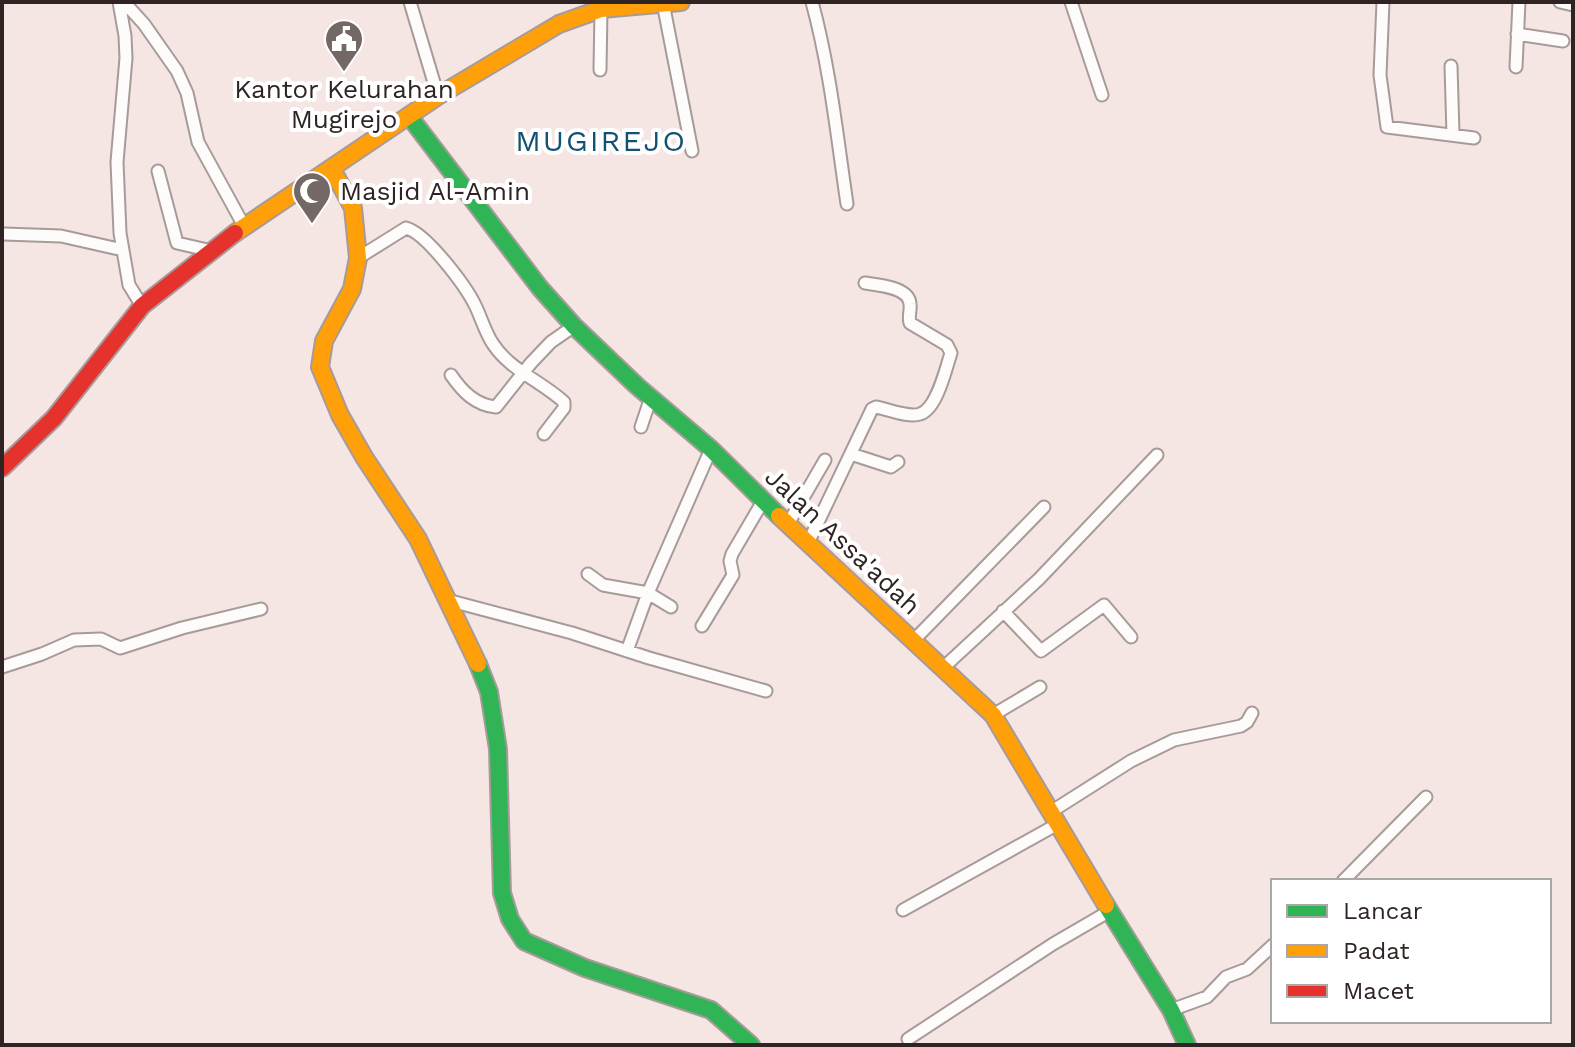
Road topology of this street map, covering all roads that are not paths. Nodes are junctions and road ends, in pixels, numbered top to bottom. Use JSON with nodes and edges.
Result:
{"nodes":[{"id":1,"x":121,"y":2,"type":"edge"},
{"id":2,"x":410,"y":2,"type":"edge"},
{"id":3,"x":681,"y":2,"type":"edge"},
{"id":4,"x":812,"y":2,"type":"edge"},
{"id":5,"x":1071,"y":2,"type":"edge"},
{"id":6,"x":1383,"y":2,"type":"edge"},
{"id":7,"x":1519,"y":2,"type":"edge"},
{"id":8,"x":1560,"y":2,"type":"edge"},
{"id":9,"x":663,"y":3,"type":"edge"},
{"id":10,"x":1573,"y":5,"type":"edge"},
{"id":11,"x":601,"y":9,"type":"junction"},
{"id":12,"x":1517,"y":34,"type":"junction"},
{"id":13,"x":1563,"y":41,"type":"dead end"},
{"id":14,"x":1451,"y":66,"type":"dead end"},
{"id":15,"x":1516,"y":67,"type":"dead end"},
{"id":16,"x":600,"y":70,"type":"dead end"},
{"id":17,"x":1102,"y":95,"type":"dead end"},
{"id":18,"x":438,"y":96,"type":"junction"},
{"id":19,"x":409,"y":116,"type":"junction"},
{"id":20,"x":1453,"y":134,"type":"junction"},
{"id":21,"x":1474,"y":138,"type":"dead end"},
{"id":22,"x":692,"y":151,"type":"dead end"},
{"id":23,"x":332,"y":169,"type":"junction"},
{"id":24,"x":158,"y":171,"type":"dead end"},
{"id":25,"x":847,"y":204,"type":"dead end"},
{"id":26,"x":244,"y":226,"type":"junction"},
{"id":27,"x":4,"y":234,"type":"dead end"},
{"id":28,"x":123,"y":250,"type":"junction"},
{"id":29,"x":212,"y":251,"type":"junction"},
{"id":30,"x":358,"y":258,"type":"junction"},
{"id":31,"x":865,"y":283,"type":"dead end"},
{"id":32,"x":142,"y":306,"type":"junction"},
{"id":33,"x":574,"y":326,"type":"junction"},
{"id":34,"x":522,"y":373,"type":"junction"},
{"id":35,"x":451,"y":375,"type":"dead end"},
{"id":36,"x":651,"y":397,"type":"junction"},
{"id":37,"x":641,"y":427,"type":"dead end"},
{"id":38,"x":544,"y":434,"type":"dead end"},
{"id":39,"x":711,"y":449,"type":"junction"},
{"id":40,"x":851,"y":454,"type":"junction"},
{"id":41,"x":1157,"y":455,"type":"dead end"},
{"id":42,"x":825,"y":460,"type":"dead end"},
{"id":43,"x":898,"y":462,"type":"dead end"},
{"id":44,"x":2,"y":468,"type":"edge"},
{"id":45,"x":763,"y":501,"type":"junction"},
{"id":46,"x":1044,"y":507,"type":"dead end"},
{"id":47,"x":788,"y":524,"type":"junction"},
{"id":48,"x":808,"y":543,"type":"junction"},
{"id":49,"x":588,"y":574,"type":"dead end"},
{"id":50,"x":648,"y":593,"type":"junction"},
{"id":51,"x":447,"y":600,"type":"junction"},
{"id":52,"x":671,"y":607,"type":"dead end"},
{"id":53,"x":261,"y":609,"type":"dead end"},
{"id":54,"x":1003,"y":611,"type":"junction"},
{"id":55,"x":702,"y":626,"type":"dead end"},
{"id":56,"x":1131,"y":637,"type":"dead end"},
{"id":57,"x":915,"y":639,"type":"junction"},
{"id":58,"x":627,"y":651,"type":"junction"},
{"id":59,"x":2,"y":667,"type":"edge"},
{"id":60,"x":944,"y":667,"type":"junction"},
{"id":61,"x":1040,"y":687,"type":"dead end"},
{"id":62,"x":766,"y":691,"type":"dead end"},
{"id":63,"x":1252,"y":713,"type":"dead end"},
{"id":64,"x":993,"y":715,"type":"junction"},
{"id":65,"x":1426,"y":797,"type":"dead end"},
{"id":66,"x":1052,"y":819,"type":"junction"},
{"id":67,"x":1345,"y":879,"type":"edge"},
{"id":68,"x":903,"y":910,"type":"dead end"},
{"id":69,"x":1108,"y":912,"type":"junction"},
{"id":70,"x":1271,"y":947,"type":"edge"},
{"id":71,"x":1171,"y":1010,"type":"junction"},
{"id":72,"x":908,"y":1039,"type":"dead end"},
{"id":73,"x":751,"y":1045,"type":"edge"},
{"id":74,"x":1187,"y":1045,"type":"edge"}],
"edges":[{"from":1,"to":26,"type":"street"},
{"from":1,"to":28,"type":"street"},
{"from":2,"to":18,"type":"street"},
{"from":3,"to":9,"type":"street"},
{"from":4,"to":25,"type":"street"},
{"from":5,"to":17,"type":"street"},
{"from":6,"to":20,"type":"street"},
{"from":7,"to":12,"type":"street"},
{"from":8,"to":10,"type":"street"},
{"from":9,"to":11,"type":"street"},
{"from":9,"to":22,"type":"street"},
{"from":11,"to":16,"type":"street"},
{"from":11,"to":18,"type":"street"},
{"from":12,"to":13,"type":"street"},
{"from":12,"to":15,"type":"street"},
{"from":14,"to":20,"type":"street"},
{"from":18,"to":19,"type":"street"},
{"from":19,"to":23,"type":"street"},
{"from":19,"to":33,"type":"street","name":"Jalan Assa'adah"},
{"from":20,"to":21,"type":"street"},
{"from":23,"to":26,"type":"street"},
{"from":23,"to":30,"type":"street"},
{"from":24,"to":29,"type":"street"},
{"from":26,"to":29,"type":"street"},
{"from":27,"to":28,"type":"street"},
{"from":28,"to":32,"type":"street"},
{"from":29,"to":32,"type":"street"},
{"from":30,"to":34,"type":"street"},
{"from":30,"to":51,"type":"street"},
{"from":31,"to":40,"type":"street"},
{"from":32,"to":44,"type":"street"},
{"from":33,"to":34,"type":"street"},
{"from":33,"to":36,"type":"street","name":"Jalan Assa'adah"},
{"from":34,"to":35,"type":"street"},
{"from":34,"to":38,"type":"street"},
{"from":36,"to":37,"type":"street"},
{"from":36,"to":39,"type":"street","name":"Jalan Assa'adah"},
{"from":39,"to":45,"type":"street","name":"Jalan Assa'adah"},
{"from":39,"to":50,"type":"street"},
{"from":40,"to":43,"type":"street"},
{"from":40,"to":48,"type":"street"},
{"from":41,"to":54,"type":"street"},
{"from":42,"to":47,"type":"street"},
{"from":45,"to":47,"type":"street","name":"Jalan Assa'adah"},
{"from":45,"to":55,"type":"street"},
{"from":46,"to":57,"type":"street"},
{"from":47,"to":48,"type":"street","name":"Jalan Assa'adah"},
{"from":48,"to":57,"type":"street","name":"Jalan Assa'adah"},
{"from":49,"to":50,"type":"street"},
{"from":50,"to":52,"type":"street"},
{"from":50,"to":58,"type":"street"},
{"from":51,"to":58,"type":"street"},
{"from":51,"to":73,"type":"street"},
{"from":53,"to":59,"type":"street"},
{"from":54,"to":56,"type":"street"},
{"from":54,"to":60,"type":"street"},
{"from":57,"to":60,"type":"street","name":"Jalan Assa'adah"},
{"from":58,"to":62,"type":"street"},
{"from":60,"to":64,"type":"street","name":"Jalan Assa'adah"},
{"from":61,"to":64,"type":"street"},
{"from":63,"to":66,"type":"street"},
{"from":64,"to":66,"type":"street","name":"Jalan Assa'adah"},
{"from":65,"to":67,"type":"street"},
{"from":66,"to":68,"type":"street"},
{"from":66,"to":69,"type":"street","name":"Jalan Assa'adah"},
{"from":69,"to":71,"type":"street","name":"Jalan Assa'adah"},
{"from":69,"to":72,"type":"street"},
{"from":70,"to":71,"type":"street"},
{"from":71,"to":74,"type":"street","name":"Jalan Assa'adah"}]}
